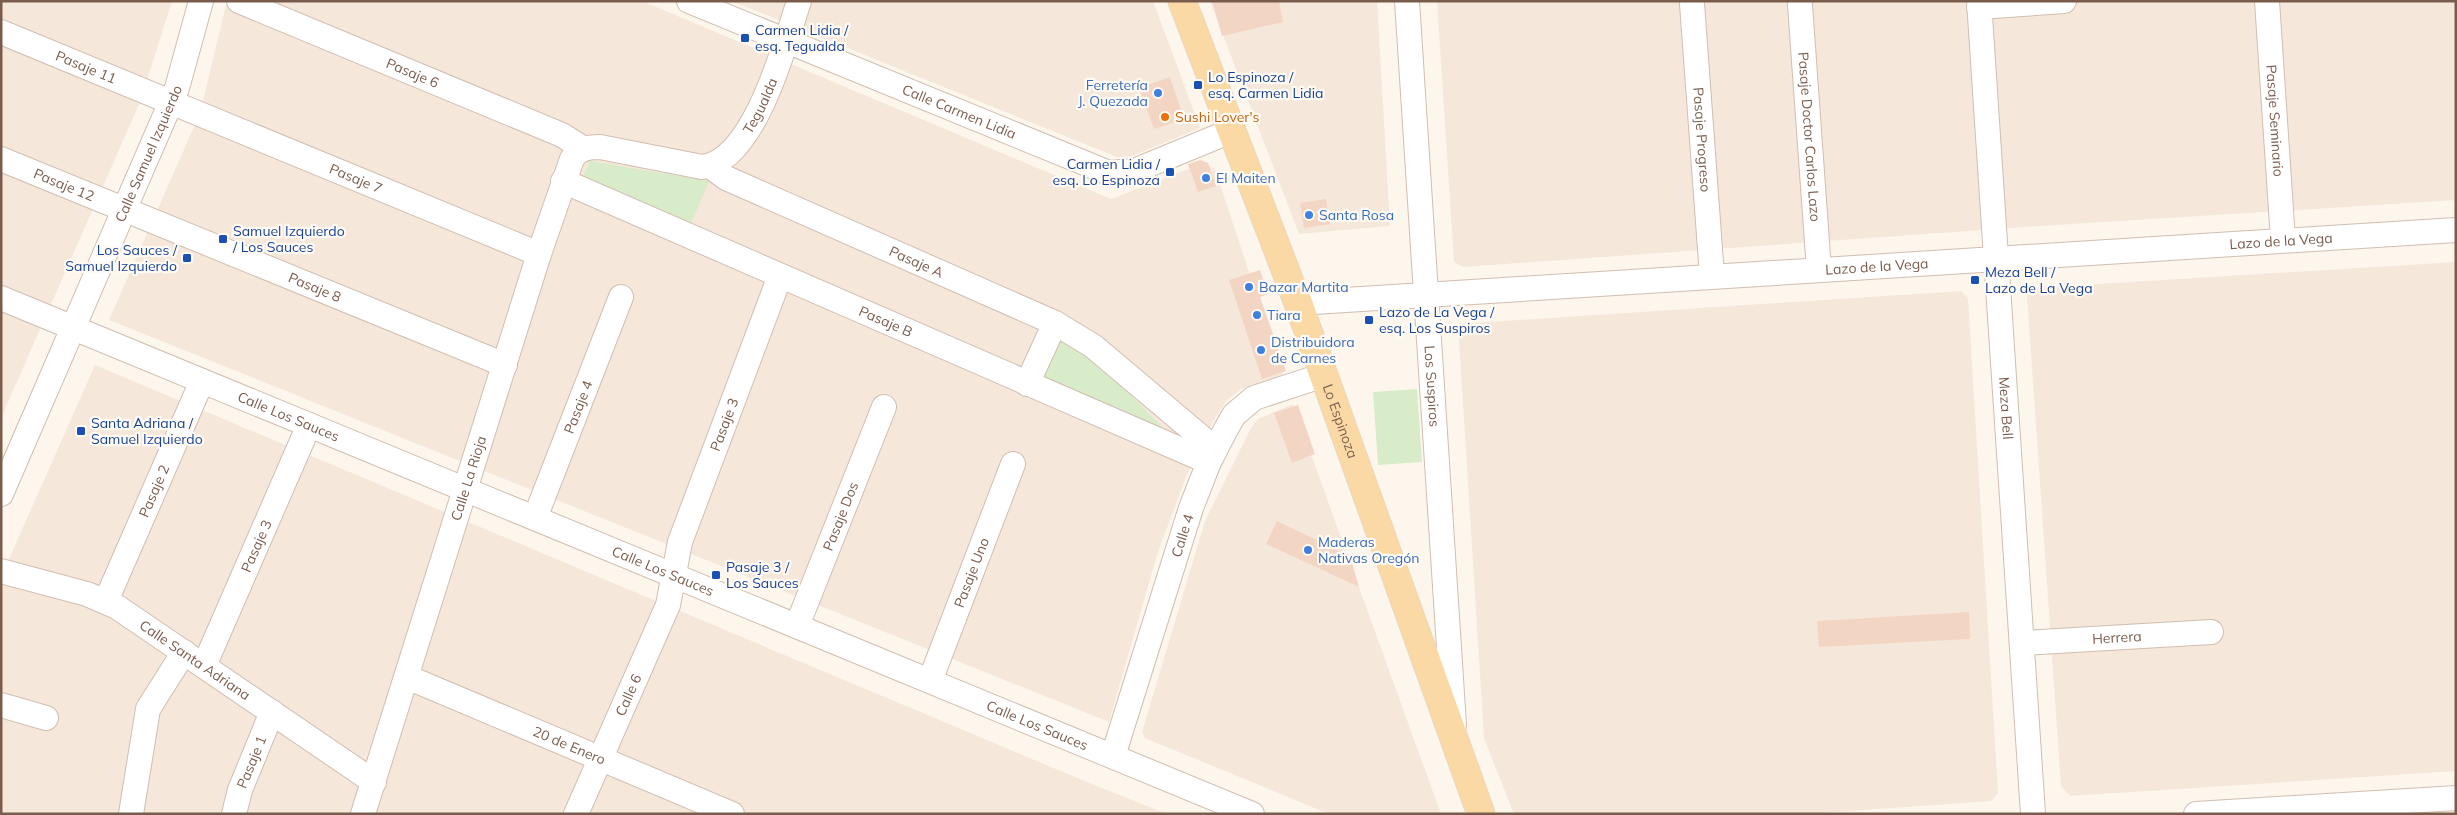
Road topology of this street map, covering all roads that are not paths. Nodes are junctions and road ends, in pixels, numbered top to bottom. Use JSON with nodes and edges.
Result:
{"nodes":[{"id":1,"x":201,"y":1,"type":"edge"},
{"id":2,"x":239,"y":1,"type":"edge"},
{"id":3,"x":689,"y":1,"type":"edge"},
{"id":4,"x":799,"y":1,"type":"edge"},
{"id":5,"x":1182,"y":1,"type":"edge"},
{"id":6,"x":1407,"y":1,"type":"edge"},
{"id":7,"x":2064,"y":1,"type":"edge"},
{"id":8,"x":2268,"y":1,"type":"edge"},
{"id":9,"x":1692,"y":4,"type":"dead end"},
{"id":10,"x":1979,"y":4,"type":"edge"},
{"id":11,"x":1800,"y":5,"type":"dead end"},
{"id":12,"x":1,"y":32,"type":"edge"},
{"id":13,"x":785,"y":41,"type":"junction"},
{"id":14,"x":171,"y":102,"type":"junction"},
{"id":15,"x":1231,"y":131,"type":"junction"},
{"id":16,"x":584,"y":149,"type":"junction"},
{"id":17,"x":1,"y":159,"type":"edge"},
{"id":18,"x":710,"y":166,"type":"junction"},
{"id":19,"x":564,"y":181,"type":"junction"},
{"id":20,"x":125,"y":210,"type":"junction"},
{"id":21,"x":2456,"y":230,"type":"edge"},
{"id":22,"x":2283,"y":240,"type":"junction"},
{"id":23,"x":539,"y":254,"type":"junction"},
{"id":24,"x":1996,"y":258,"type":"junction"},
{"id":25,"x":1819,"y":270,"type":"junction"},
{"id":26,"x":780,"y":276,"type":"junction"},
{"id":27,"x":1712,"y":276,"type":"junction"},
{"id":28,"x":1426,"y":295,"type":"junction"},
{"id":29,"x":621,"y":297,"type":"dead end"},
{"id":30,"x":1,"y":298,"type":"edge"},
{"id":31,"x":1298,"y":303,"type":"junction"},
{"id":32,"x":1055,"y":323,"type":"junction"},
{"id":33,"x":75,"y":328,"type":"junction"},
{"id":34,"x":505,"y":366,"type":"junction"},
{"id":35,"x":1324,"y":375,"type":"junction"},
{"id":36,"x":202,"y":381,"type":"junction"},
{"id":37,"x":1027,"y":384,"type":"junction"},
{"id":38,"x":884,"y":407,"type":"dead end"},
{"id":39,"x":310,"y":425,"type":"junction"},
{"id":40,"x":1212,"y":456,"type":"junction"},
{"id":41,"x":1013,"y":464,"type":"dead end"},
{"id":42,"x":465,"y":489,"type":"junction"},
{"id":43,"x":1,"y":494,"type":"edge"},
{"id":44,"x":534,"y":518,"type":"junction"},
{"id":45,"x":1,"y":571,"type":"edge"},
{"id":46,"x":674,"y":575,"type":"junction"},
{"id":47,"x":106,"y":601,"type":"junction"},
{"id":48,"x":797,"y":626,"type":"junction"},
{"id":49,"x":2211,"y":632,"type":"dead end"},
{"id":50,"x":2022,"y":643,"type":"junction"},
{"id":51,"x":184,"y":652,"type":"junction"},
{"id":52,"x":204,"y":666,"type":"junction"},
{"id":53,"x":407,"y":677,"type":"junction"},
{"id":54,"x":930,"y":681,"type":"junction"},
{"id":55,"x":1,"y":705,"type":"edge"},
{"id":56,"x":272,"y":712,"type":"junction"},
{"id":57,"x":46,"y":718,"type":"dead end"},
{"id":58,"x":1455,"y":742,"type":"junction"},
{"id":59,"x":1113,"y":756,"type":"junction"},
{"id":60,"x":600,"y":758,"type":"junction"},
{"id":61,"x":374,"y":782,"type":"junction"},
{"id":62,"x":2456,"y":798,"type":"edge"},
{"id":63,"x":2307,"y":810,"type":"edge"},
{"id":64,"x":131,"y":814,"type":"edge"},
{"id":65,"x":234,"y":814,"type":"edge"},
{"id":66,"x":363,"y":814,"type":"edge"},
{"id":67,"x":576,"y":814,"type":"edge"},
{"id":68,"x":732,"y":814,"type":"edge"},
{"id":69,"x":1252,"y":814,"type":"edge"},
{"id":70,"x":1481,"y":814,"type":"edge"},
{"id":71,"x":2034,"y":814,"type":"edge"},
{"id":72,"x":2196,"y":814,"type":"edge"}],
"edges":[{"from":1,"to":14,"type":"street","name":"Calle Samuel Izquierdo"},
{"from":2,"to":16,"type":"street","name":"Pasaje 6"},
{"from":3,"to":13,"type":"street","name":"Calle Carmen Lidia"},
{"from":4,"to":13,"type":"street","name":"Tegualda"},
{"from":5,"to":15,"type":"main road","name":"Lo Espinoza"},
{"from":6,"to":28,"type":"street","name":"Los Suspiros"},
{"from":7,"to":10,"type":"street"},
{"from":8,"to":22,"type":"street","name":"Pasaje Seminario"},
{"from":9,"to":27,"type":"street","name":"Pasaje Progreso"},
{"from":10,"to":24,"type":"street","name":"Meza Bell"},
{"from":11,"to":25,"type":"street","name":"Pasaje Doctor Carlos Lazo"},
{"from":12,"to":14,"type":"street","name":"Pasaje 11"},
{"from":13,"to":15,"type":"street","name":"Calle Carmen Lidia"},
{"from":13,"to":18,"type":"street","name":"Tegualda"},
{"from":14,"to":20,"type":"street","name":"Calle Samuel Izquierdo"},
{"from":14,"to":23,"type":"street","name":"Pasaje 7"},
{"from":15,"to":31,"type":"main road","name":"Lo Espinoza"},
{"from":16,"to":18,"type":"street"},
{"from":16,"to":19,"type":"street","name":"Calle La Rioja"},
{"from":17,"to":20,"type":"street","name":"Pasaje 12"},
{"from":18,"to":32,"type":"street","name":"Pasaje A"},
{"from":19,"to":23,"type":"street","name":"Calle La Rioja"},
{"from":19,"to":26,"type":"street","name":"Pasaje B"},
{"from":20,"to":33,"type":"street","name":"Calle Samuel Izquierdo"},
{"from":20,"to":34,"type":"street","name":"Pasaje 8"},
{"from":21,"to":22,"type":"street","name":"Lazo de la Vega"},
{"from":22,"to":24,"type":"street","name":"Lazo de la Vega"},
{"from":23,"to":34,"type":"street","name":"Calle La Rioja"},
{"from":24,"to":25,"type":"street","name":"Lazo de la Vega"},
{"from":24,"to":50,"type":"street","name":"Meza Bell"},
{"from":25,"to":27,"type":"street","name":"Lazo de la Vega"},
{"from":26,"to":37,"type":"street","name":"Pasaje B"},
{"from":26,"to":46,"type":"street","name":"Pasaje 3"},
{"from":27,"to":28,"type":"street","name":"Lazo de la Vega"},
{"from":28,"to":31,"type":"street","name":"Lazo de la Vega"},
{"from":28,"to":58,"type":"street","name":"Los Suspiros"},
{"from":29,"to":44,"type":"street","name":"Pasaje 4"},
{"from":30,"to":33,"type":"street","name":"Calle Los Sauces"},
{"from":31,"to":35,"type":"main road","name":"Lo Espinoza"},
{"from":32,"to":37,"type":"street"},
{"from":32,"to":40,"type":"street","name":"Pasaje A"},
{"from":33,"to":36,"type":"street","name":"Calle Los Sauces"},
{"from":33,"to":43,"type":"street","name":"Calle Samuel Izquierdo"},
{"from":34,"to":42,"type":"street","name":"Calle La Rioja"},
{"from":35,"to":40,"type":"street","name":"Calle 4"},
{"from":35,"to":58,"type":"main road","name":"Lo Espinoza"},
{"from":36,"to":39,"type":"street","name":"Calle Los Sauces"},
{"from":36,"to":47,"type":"street","name":"Pasaje 2"},
{"from":37,"to":40,"type":"street","name":"Pasaje B"},
{"from":38,"to":48,"type":"street","name":"Pasaje Dos"},
{"from":39,"to":42,"type":"street","name":"Calle Los Sauces"},
{"from":39,"to":52,"type":"street","name":"Pasaje 3"},
{"from":40,"to":59,"type":"street","name":"Calle 4"},
{"from":41,"to":54,"type":"street","name":"Pasaje Uno"},
{"from":42,"to":44,"type":"street","name":"Calle Los Sauces"},
{"from":42,"to":53,"type":"street","name":"Calle La Rioja"},
{"from":44,"to":46,"type":"street","name":"Calle Los Sauces"},
{"from":45,"to":47,"type":"street","name":"Calle Santa Adriana"},
{"from":46,"to":48,"type":"street","name":"Calle Los Sauces"},
{"from":46,"to":60,"type":"street","name":"Calle 6"},
{"from":47,"to":51,"type":"street","name":"Calle Santa Adriana"},
{"from":48,"to":54,"type":"street","name":"Calle Los Sauces"},
{"from":49,"to":50,"type":"street","name":"Herrera"},
{"from":50,"to":71,"type":"street","name":"Meza Bell"},
{"from":51,"to":52,"type":"street","name":"Calle Santa Adriana"},
{"from":51,"to":64,"type":"street"},
{"from":52,"to":56,"type":"street","name":"Calle Santa Adriana"},
{"from":53,"to":60,"type":"street","name":"20 de Enero"},
{"from":53,"to":61,"type":"street","name":"Calle La Rioja"},
{"from":54,"to":59,"type":"street","name":"Calle Los Sauces"},
{"from":55,"to":57,"type":"street"},
{"from":56,"to":61,"type":"street","name":"Calle Santa Adriana"},
{"from":56,"to":65,"type":"street","name":"Pasaje 1"},
{"from":58,"to":70,"type":"main road","name":"Lo Espinoza"},
{"from":59,"to":69,"type":"street","name":"Calle Los Sauces"},
{"from":60,"to":67,"type":"street","name":"Calle 6"},
{"from":60,"to":68,"type":"street","name":"20 de Enero"},
{"from":61,"to":66,"type":"street","name":"Calle La Rioja"},
{"from":62,"to":63,"type":"street"},
{"from":63,"to":72,"type":"street"}]}
